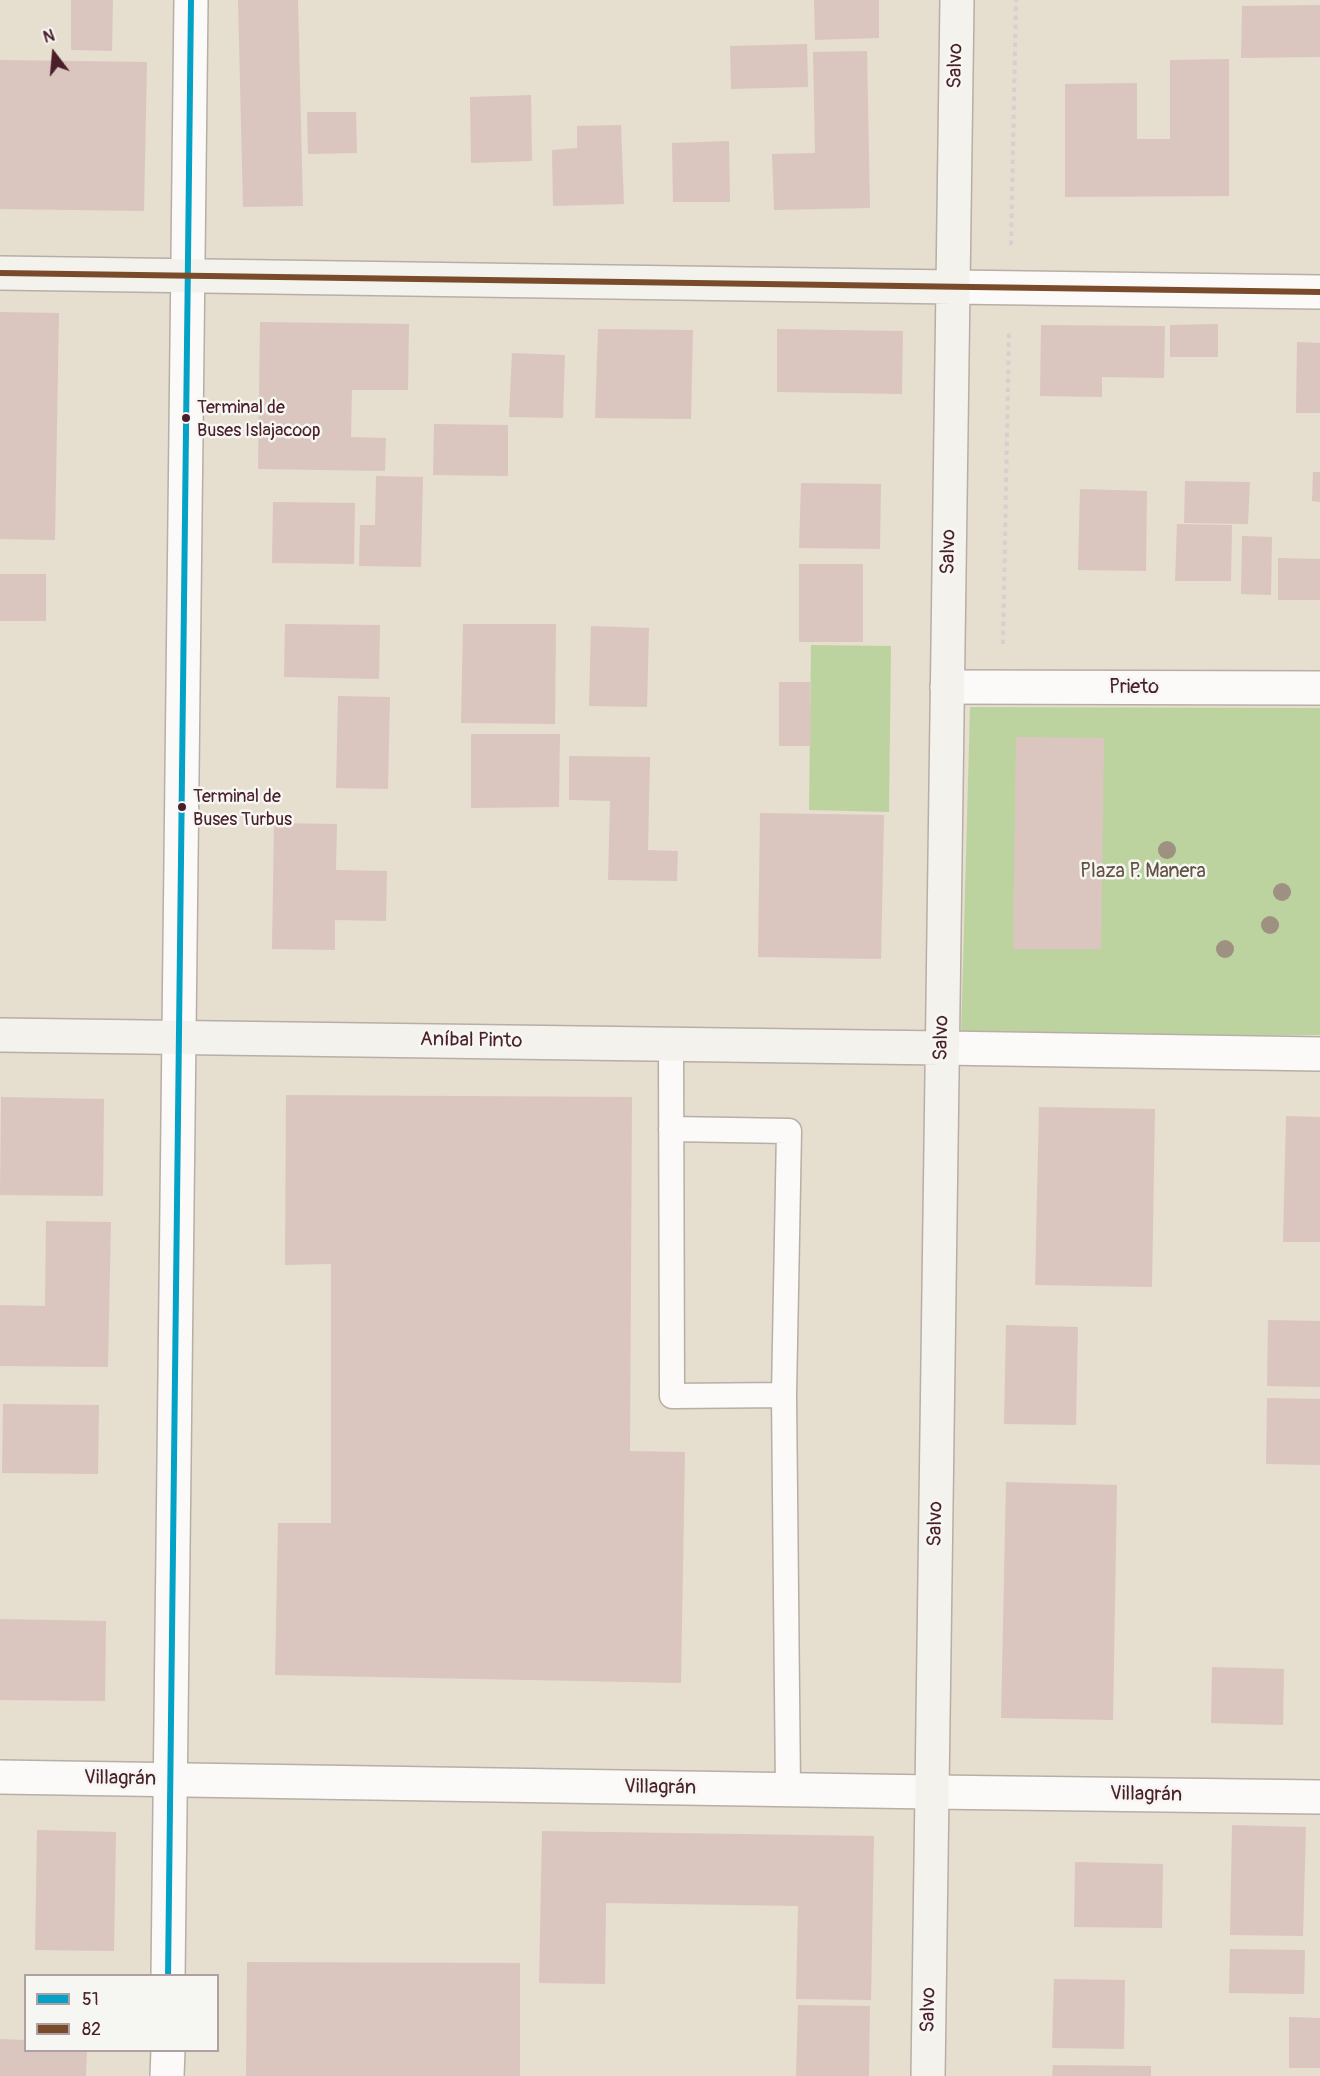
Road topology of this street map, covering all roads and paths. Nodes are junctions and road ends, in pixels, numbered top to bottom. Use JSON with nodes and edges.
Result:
{"nodes":[{"id":1,"x":191,"y":0,"type":"edge"},
{"id":2,"x":957,"y":0,"type":"edge"},
{"id":3,"x":1016,"y":0,"type":"edge"},
{"id":4,"x":0,"y":273,"type":"edge"},
{"id":5,"x":189,"y":275,"type":"junction"},
{"id":6,"x":953,"y":287,"type":"junction"},
{"id":7,"x":1010,"y":288,"type":"junction"},
{"id":8,"x":1320,"y":292,"type":"edge"},
{"id":9,"x":947,"y":687,"type":"junction"},
{"id":10,"x":1002,"y":687,"type":"junction"},
{"id":11,"x":1320,"y":688,"type":"edge"},
{"id":12,"x":0,"y":1035,"type":"edge"},
{"id":13,"x":180,"y":1038,"type":"junction"},
{"id":14,"x":670,"y":1044,"type":"junction"},
{"id":15,"x":942,"y":1048,"type":"junction"},
{"id":16,"x":1320,"y":1054,"type":"edge"},
{"id":17,"x":671,"y":1129,"type":"junction"},
{"id":18,"x":784,"y":1395,"type":"junction"},
{"id":19,"x":0,"y":1777,"type":"edge"},
{"id":20,"x":171,"y":1780,"type":"junction"},
{"id":21,"x":788,"y":1790,"type":"junction"},
{"id":22,"x":932,"y":1792,"type":"junction"},
{"id":23,"x":1320,"y":1797,"type":"edge"},
{"id":24,"x":168,"y":1974,"type":"edge"},
{"id":25,"x":168,"y":2052,"type":"edge"},
{"id":26,"x":167,"y":2076,"type":"edge"},
{"id":27,"x":928,"y":2076,"type":"edge"}],
"edges":[{"from":1,"to":5,"type":"street"},
{"from":2,"to":6,"type":"main road","name":"Salvo"},
{"from":3,"to":7,"type":"path"},
{"from":4,"to":5,"type":"main road"},
{"from":5,"to":6,"type":"main road"},
{"from":5,"to":13,"type":"street"},
{"from":6,"to":7,"type":"street"},
{"from":6,"to":9,"type":"main road","name":"Salvo"},
{"from":7,"to":8,"type":"street"},
{"from":7,"to":10,"type":"path"},
{"from":9,"to":10,"type":"street","name":"Prieto"},
{"from":9,"to":15,"type":"main road","name":"Salvo"},
{"from":10,"to":11,"type":"street","name":"Prieto"},
{"from":12,"to":13,"type":"main road","name":"Aníbal Pinto"},
{"from":13,"to":14,"type":"main road","name":"Aníbal Pinto"},
{"from":13,"to":20,"type":"street"},
{"from":14,"to":15,"type":"main road","name":"Aníbal Pinto"},
{"from":14,"to":17,"type":"lane"},
{"from":15,"to":16,"type":"street"},
{"from":15,"to":22,"type":"main road","name":"Salvo"},
{"from":17,"to":18,"type":"lane"},
{"from":17,"to":18,"type":"lane"},
{"from":18,"to":21,"type":"lane"},
{"from":19,"to":20,"type":"street","name":"Villagrán"},
{"from":20,"to":21,"type":"street","name":"Villagrán"},
{"from":20,"to":24,"type":"street"},
{"from":21,"to":22,"type":"street","name":"Villagrán"},
{"from":22,"to":23,"type":"street","name":"Villagrán"},
{"from":22,"to":27,"type":"main road","name":"Salvo"},
{"from":25,"to":26,"type":"street"}]}
